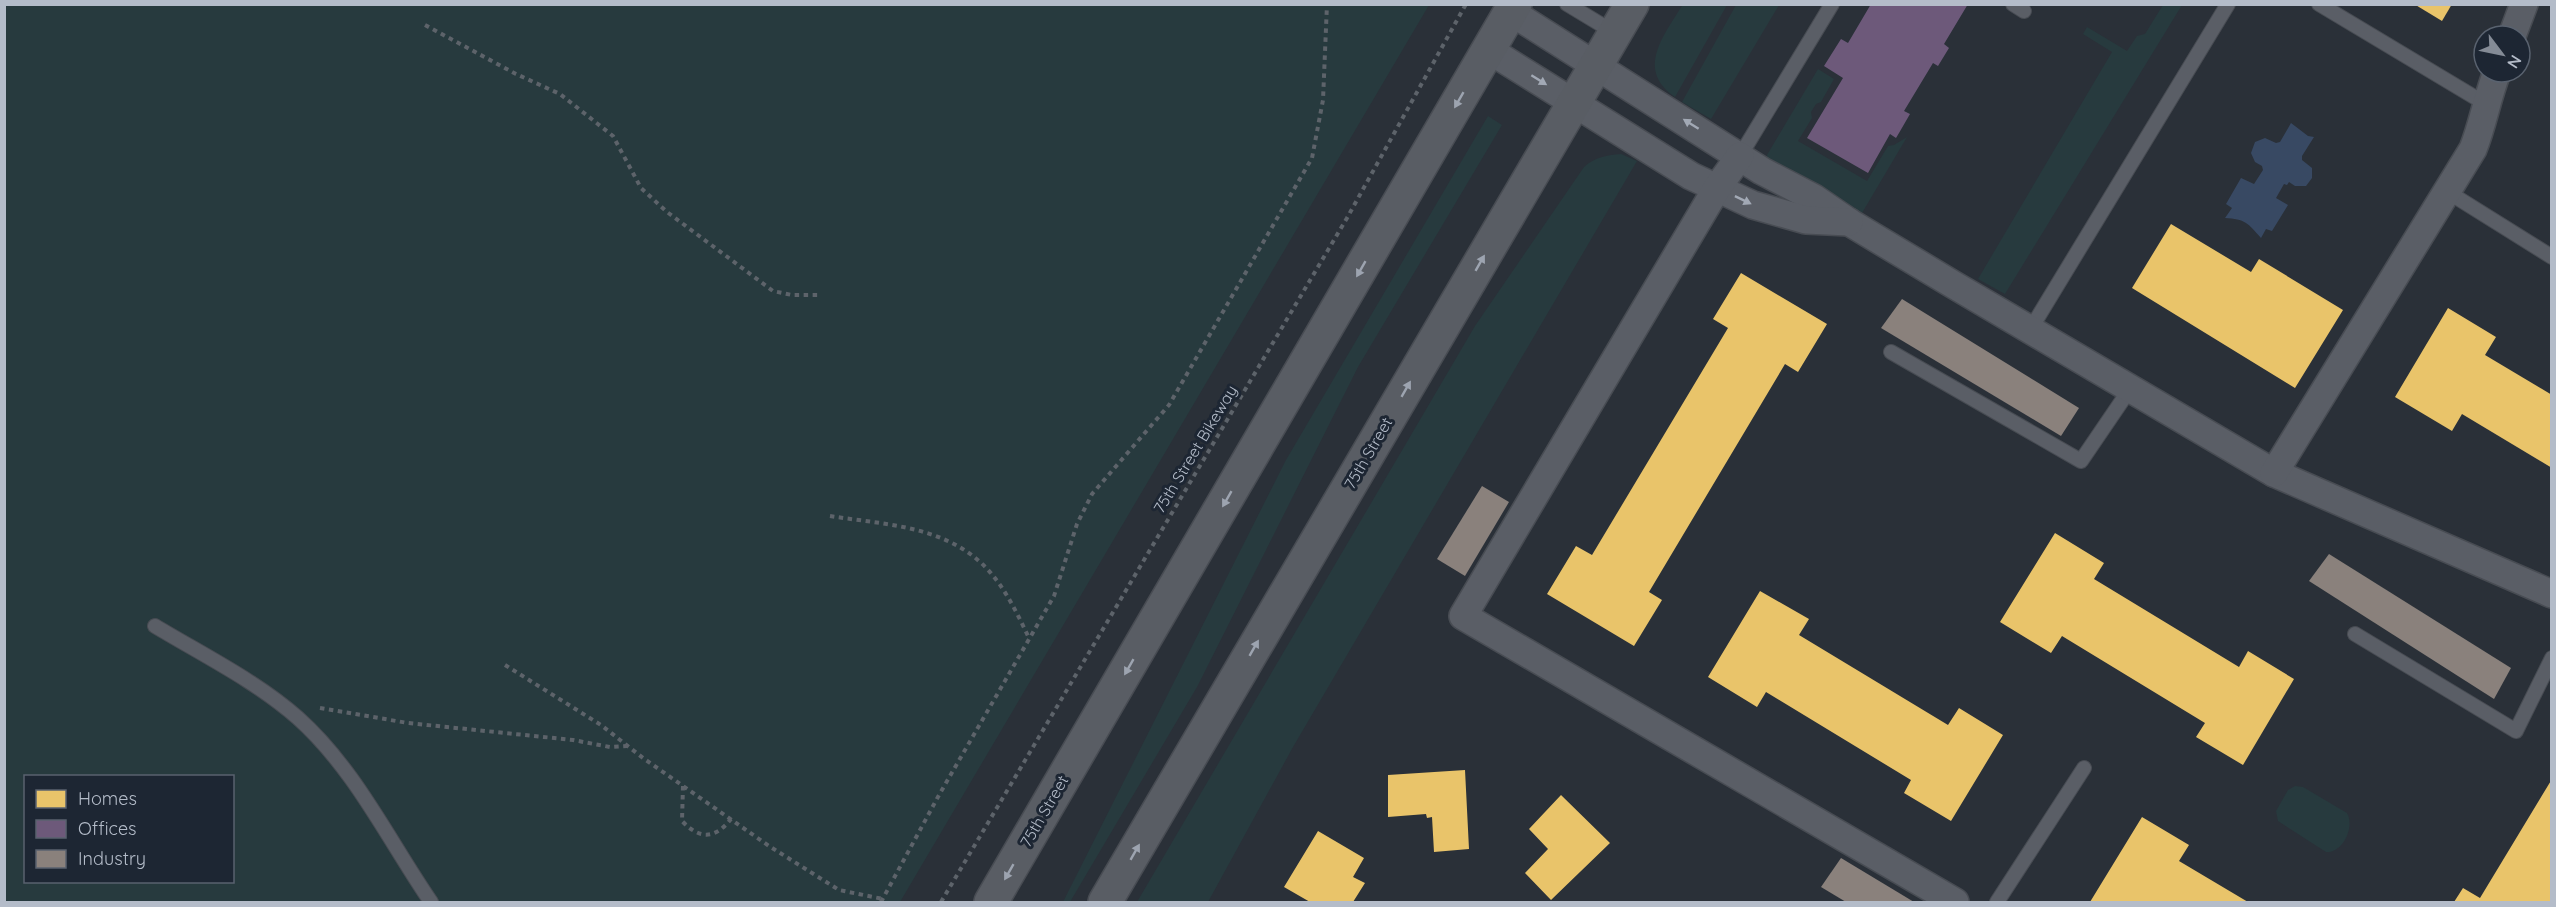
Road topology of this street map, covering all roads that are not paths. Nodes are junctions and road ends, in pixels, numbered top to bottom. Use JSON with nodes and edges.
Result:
{"nodes":[{"id":1,"x":1567,"y":4,"type":"edge"},
{"id":2,"x":1632,"y":4,"type":"edge"},
{"id":3,"x":1832,"y":4,"type":"edge"},
{"id":4,"x":2228,"y":4,"type":"edge"},
{"id":5,"x":2319,"y":4,"type":"edge"},
{"id":6,"x":2524,"y":4,"type":"edge"},
{"id":7,"x":1513,"y":8,"type":"edge"},
{"id":8,"x":2516,"y":24,"type":"edge"},
{"id":9,"x":1615,"y":33,"type":"junction"},
{"id":10,"x":1489,"y":50,"type":"junction"},
{"id":11,"x":1596,"y":65,"type":"junction"},
{"id":12,"x":2494,"y":84,"type":"edge"},
{"id":13,"x":1574,"y":102,"type":"junction"},
{"id":14,"x":2486,"y":104,"type":"junction"},
{"id":15,"x":1740,"y":156,"type":"junction"},
{"id":16,"x":1717,"y":188,"type":"junction"},
{"id":17,"x":2448,"y":192,"type":"junction"},
{"id":18,"x":1849,"y":222,"type":"junction"},
{"id":19,"x":2552,"y":257,"type":"edge"},
{"id":20,"x":2030,"y":330,"type":"junction"},
{"id":21,"x":1891,"y":352,"type":"dead end"},
{"id":22,"x":2130,"y":389,"type":"junction"},
{"id":23,"x":2274,"y":473,"type":"junction"},
{"id":24,"x":2552,"y":594,"type":"edge"},
{"id":25,"x":155,"y":626,"type":"dead end"},
{"id":26,"x":2355,"y":634,"type":"dead end"},
{"id":27,"x":2552,"y":658,"type":"edge"},
{"id":28,"x":2084,"y":768,"type":"dead end"},
{"id":29,"x":431,"y":903,"type":"edge"},
{"id":30,"x":991,"y":903,"type":"edge"},
{"id":31,"x":1105,"y":903,"type":"edge"},
{"id":32,"x":1955,"y":903,"type":"edge"},
{"id":33,"x":1996,"y":903,"type":"edge"}],
"edges":[{"from":1,"to":9,"type":"lane"},
{"from":2,"to":9,"type":"main road","name":"75th Street"},
{"from":3,"to":15,"type":"lane"},
{"from":4,"to":20,"type":"lane"},
{"from":5,"to":14,"type":"lane"},
{"from":6,"to":8,"type":"street"},
{"from":7,"to":10,"type":"main road","name":"75th Street"},
{"from":7,"to":11,"type":"street"},
{"from":9,"to":11,"type":"main road","name":"75th Street"},
{"from":10,"to":13,"type":"street","one_way":true},
{"from":10,"to":30,"type":"main road","name":"75th Street","one_way":true},
{"from":11,"to":13,"type":"main road","name":"75th Street"},
{"from":15,"to":11,"type":"street","one_way":true},
{"from":12,"to":14,"type":"street"},
{"from":13,"to":16,"type":"street"},
{"from":31,"to":13,"type":"main road","name":"75th Street","one_way":true},
{"from":14,"to":17,"type":"street"},
{"from":15,"to":16,"type":"street"},
{"from":15,"to":18,"type":"street"},
{"from":16,"to":18,"type":"street","one_way":true},
{"from":16,"to":32,"type":"street"},
{"from":17,"to":19,"type":"lane"},
{"from":17,"to":23,"type":"street"},
{"from":18,"to":20,"type":"street"},
{"from":20,"to":22,"type":"street"},
{"from":21,"to":22,"type":"lane"},
{"from":22,"to":23,"type":"street"},
{"from":23,"to":24,"type":"street"},
{"from":25,"to":29,"type":"lane"},
{"from":26,"to":27,"type":"lane"},
{"from":28,"to":33,"type":"lane"}]}
